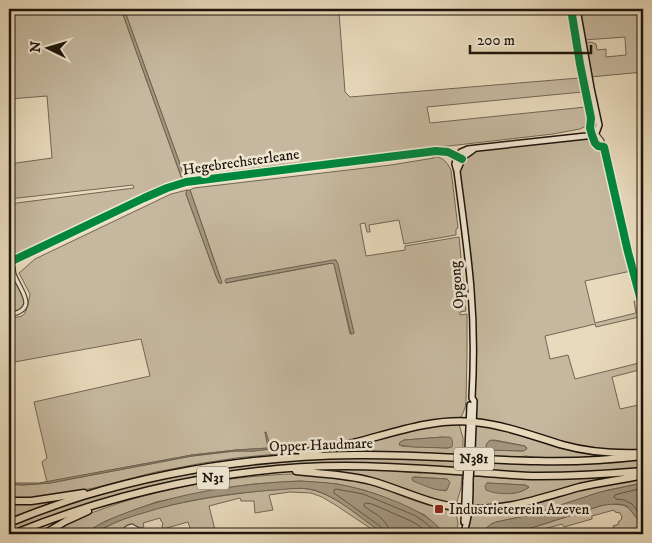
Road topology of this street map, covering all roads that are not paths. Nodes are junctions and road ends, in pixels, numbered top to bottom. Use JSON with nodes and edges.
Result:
{"nodes":[{"id":1,"x":577,"y":9,"type":"edge"},
{"id":2,"x":596,"y":133,"type":"junction"},
{"id":3,"x":460,"y":158,"type":"junction"},
{"id":4,"x":11,"y":262,"type":"edge"},
{"id":5,"x":643,"y":308,"type":"edge"},
{"id":6,"x":9,"y":315,"type":"edge"},
{"id":7,"x":472,"y":422,"type":"junction"},
{"id":8,"x":643,"y":452,"type":"edge"},
{"id":9,"x":304,"y":454,"type":"junction"},
{"id":10,"x":643,"y":456,"type":"edge"},
{"id":11,"x":307,"y":470,"type":"junction"},
{"id":12,"x":643,"y":471,"type":"edge"},
{"id":13,"x":643,"y":475,"type":"edge"},
{"id":14,"x":103,"y":491,"type":"junction"},
{"id":15,"x":112,"y":500,"type":"junction"},
{"id":16,"x":9,"y":501,"type":"edge"},
{"id":17,"x":467,"y":508,"type":"junction"},
{"id":18,"x":9,"y":523,"type":"edge"},
{"id":19,"x":464,"y":533,"type":"edge"},
{"id":20,"x":13,"y":534,"type":"edge"},
{"id":21,"x":44,"y":534,"type":"edge"},
{"id":22,"x":124,"y":534,"type":"edge"},
{"id":23,"x":138,"y":534,"type":"edge"}],
"edges":[{"from":1,"to":2,"type":"main road"},
{"from":2,"to":3,"type":"main road"},
{"from":2,"to":5,"type":"street"},
{"from":3,"to":4,"type":"main road","name":"Hegebrechsterleane"},
{"from":3,"to":7,"type":"main road","name":"Opgong"},
{"from":4,"to":6,"type":"street"},
{"from":7,"to":8,"type":"highway","number":"N381"},
{"from":7,"to":9,"type":"highway","number":"N381"},
{"from":7,"to":17,"type":"main road","name":"Opgong","bridge":true},
{"from":9,"to":10,"type":"highway","name":"Opper Haudmare","number":"N381"},
{"from":9,"to":14,"type":"highway","name":"Opper Haudmare","number":"N31"},
{"from":11,"to":12,"type":"highway","name":"Opper Haudmare","number":"N381"},
{"from":11,"to":15,"type":"highway","name":"Opper Haudmare","number":"N31"},
{"from":11,"to":17,"type":"highway"},
{"from":13,"to":17,"type":"highway"},
{"from":14,"to":16,"type":"highway","number":"N31"},
{"from":14,"to":18,"type":"highway","name":"Opper Haudmare","number":"N31"},
{"from":15,"to":20,"type":"highway","name":"Opper Haudmare","number":"N31"},
{"from":15,"to":21,"type":"highway"},
{"from":17,"to":19,"type":"main road","name":"Opgong"},
{"from":22,"to":23,"type":"street"}]}
